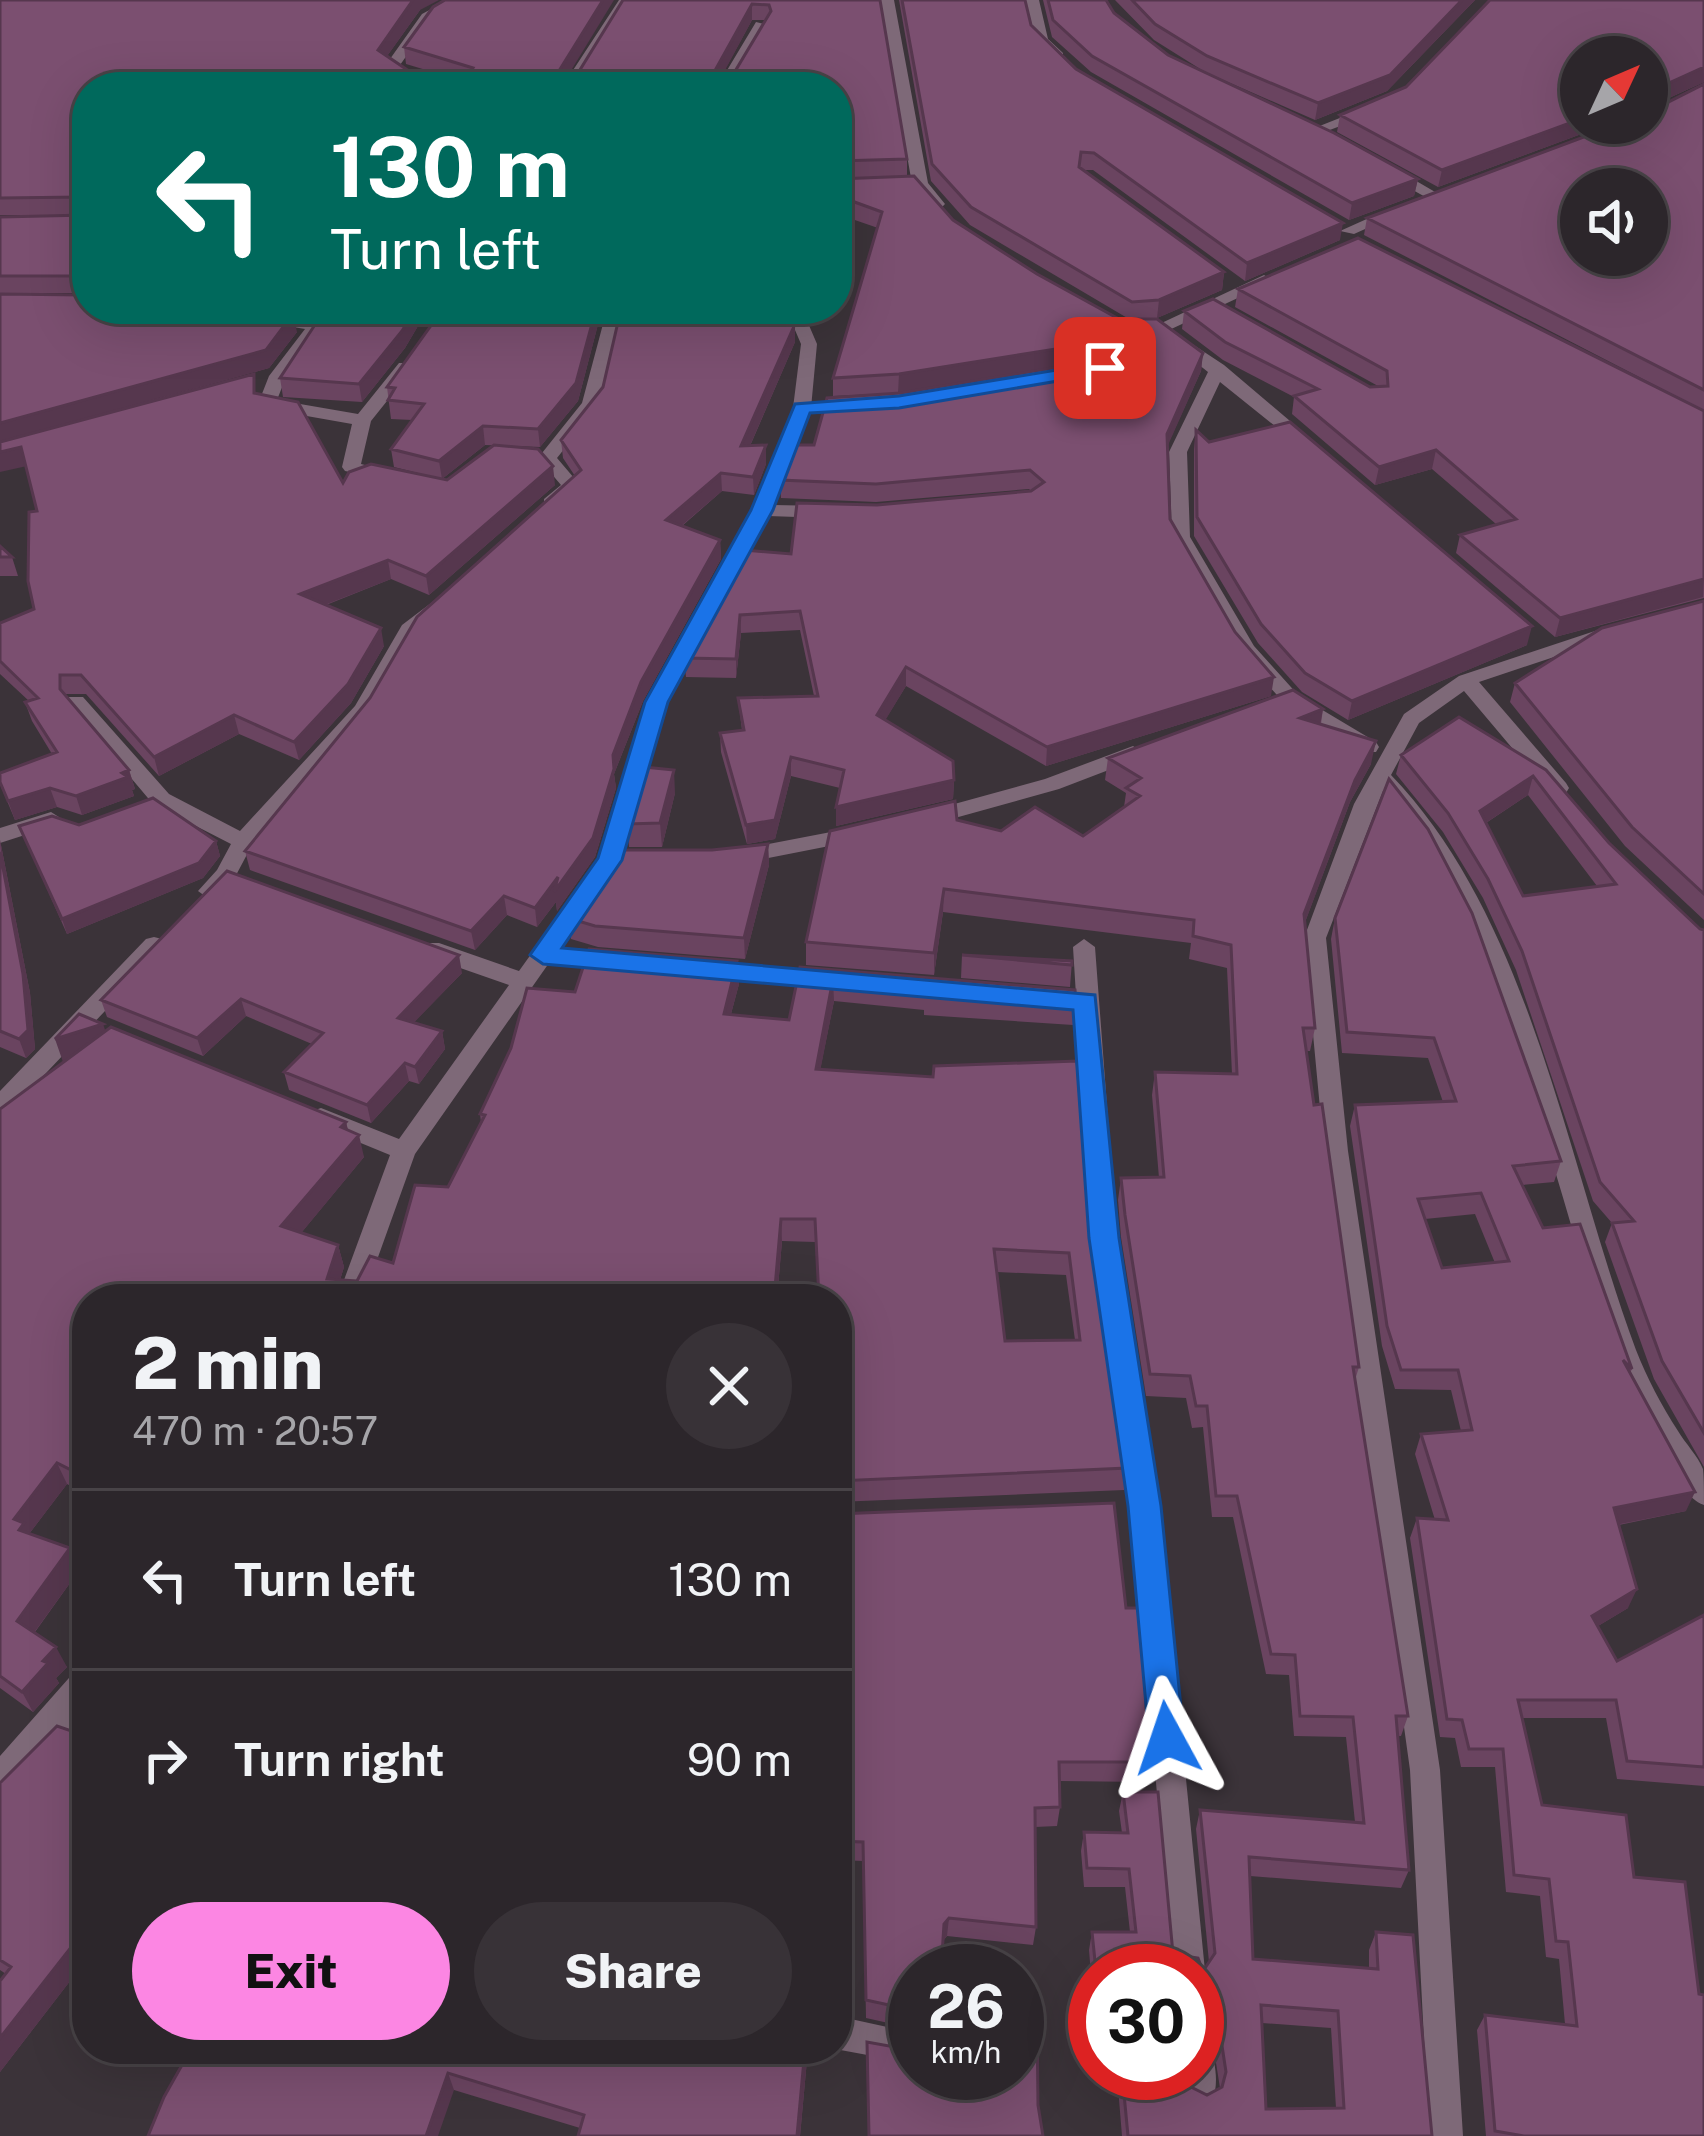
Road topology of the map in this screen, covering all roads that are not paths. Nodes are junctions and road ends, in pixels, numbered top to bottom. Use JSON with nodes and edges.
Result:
{"nodes":[{"id":1,"x":458,"y":0,"type":"edge"},
{"id":2,"x":626,"y":0,"type":"edge"},
{"id":3,"x":887,"y":0,"type":"edge"},
{"id":4,"x":1033,"y":0,"type":"edge"},
{"id":5,"x":761,"y":25,"type":"edge"},
{"id":6,"x":1069,"y":66,"type":"edge"},
{"id":7,"x":398,"y":72,"type":"edge"},
{"id":8,"x":579,"y":72,"type":"edge"},
{"id":9,"x":733,"y":72,"type":"edge"},
{"id":10,"x":1380,"y":106,"type":"edge"},
{"id":11,"x":1293,"y":121,"type":"edge"},
{"id":12,"x":1314,"y":130,"type":"junction"},
{"id":13,"x":1343,"y":146,"type":"edge"},
{"id":14,"x":1379,"y":166,"type":"edge"},
{"id":15,"x":920,"y":184,"type":"junction"},
{"id":16,"x":899,"y":185,"type":"edge"},
{"id":17,"x":1452,"y":190,"type":"edge"},
{"id":18,"x":1434,"y":196,"type":"junction"},
{"id":19,"x":947,"y":215,"type":"edge"},
{"id":20,"x":1328,"y":220,"type":"edge"},
{"id":21,"x":1348,"y":231,"type":"junction"},
{"id":22,"x":1336,"y":252,"type":"edge"},
{"id":23,"x":1278,"y":275,"type":"edge"},
{"id":24,"x":1220,"y":276,"type":"edge"},
{"id":25,"x":1239,"y":290,"type":"junction"},
{"id":26,"x":1211,"y":305,"type":"junction"},
{"id":27,"x":1231,"y":316,"type":"edge"},
{"id":28,"x":304,"y":324,"type":"edge"},
{"id":29,"x":611,"y":324,"type":"edge"},
{"id":30,"x":800,"y":324,"type":"edge"},
{"id":31,"x":416,"y":353,"type":"edge"},
{"id":32,"x":1218,"y":369,"type":"junction"},
{"id":33,"x":278,"y":376,"type":"junction"},
{"id":34,"x":257,"y":382,"type":"edge"},
{"id":35,"x":362,"y":420,"type":"junction"},
{"id":36,"x":1326,"y":459,"type":"edge"},
{"id":37,"x":408,"y":481,"type":"edge"},
{"id":38,"x":762,"y":510,"type":"junction"},
{"id":39,"x":853,"y":513,"type":"edge"},
{"id":40,"x":538,"y":514,"type":"edge"},
{"id":41,"x":458,"y":586,"type":"edge"},
{"id":42,"x":1641,"y":622,"type":"edge"},
{"id":43,"x":1466,"y":680,"type":"junction"},
{"id":44,"x":76,"y":700,"type":"edge"},
{"id":45,"x":1157,"y":745,"type":"edge"},
{"id":46,"x":1384,"y":768,"type":"junction"},
{"id":47,"x":1570,"y":802,"type":"edge"},
{"id":48,"x":70,"y":823,"type":"edge"},
{"id":49,"x":906,"y":824,"type":"edge"},
{"id":50,"x":883,"y":829,"type":"edge"},
{"id":51,"x":0,"y":836,"type":"edge"},
{"id":52,"x":243,"y":841,"type":"junction"},
{"id":53,"x":720,"y":857,"type":"edge"},
{"id":54,"x":401,"y":938,"type":"edge"},
{"id":55,"x":1084,"y":947,"type":"dead end"},
{"id":56,"x":543,"y":955,"type":"junction"},
{"id":57,"x":633,"y":962,"type":"edge"},
{"id":58,"x":678,"y":966,"type":"edge"},
{"id":59,"x":522,"y":981,"type":"junction"},
{"id":60,"x":841,"y":981,"type":"edge"},
{"id":61,"x":0,"y":1106,"type":"edge"},
{"id":62,"x":296,"y":1107,"type":"edge"},
{"id":63,"x":404,"y":1151,"type":"junction"},
{"id":64,"x":355,"y":1284,"type":"edge"},
{"id":65,"x":1704,"y":1493,"type":"edge"},
{"id":66,"x":72,"y":1697,"type":"edge"},
{"id":67,"x":56,"y":1717,"type":"junction"},
{"id":68,"x":72,"y":1727,"type":"edge"},
{"id":69,"x":0,"y":1779,"type":"edge"},
{"id":70,"x":1186,"y":1944,"type":"edge"},
{"id":71,"x":852,"y":2036,"type":"edge"},
{"id":72,"x":888,"y":2042,"type":"edge"},
{"id":73,"x":1446,"y":2136,"type":"edge"}],
"edges":[{"from":1,"to":7,"type":"street"},
{"from":2,"to":8,"type":"street"},
{"from":3,"to":15,"type":"street"},
{"from":4,"to":6,"type":"street"},
{"from":5,"to":9,"type":"street"},
{"from":10,"to":12,"type":"street"},
{"from":11,"to":12,"type":"street"},
{"from":12,"to":13,"type":"street"},
{"from":14,"to":18,"type":"street"},
{"from":15,"to":16,"type":"street"},
{"from":15,"to":19,"type":"street"},
{"from":17,"to":18,"type":"street"},
{"from":18,"to":21,"type":"street"},
{"from":20,"to":21,"type":"street"},
{"from":21,"to":22,"type":"street"},
{"from":23,"to":25,"type":"street"},
{"from":24,"to":25,"type":"street"},
{"from":25,"to":26,"type":"street"},
{"from":26,"to":27,"type":"street"},
{"from":26,"to":32,"type":"street"},
{"from":28,"to":33,"type":"street"},
{"from":29,"to":40,"type":"street"},
{"from":30,"to":38,"type":"street"},
{"from":31,"to":35,"type":"street"},
{"from":32,"to":36,"type":"street"},
{"from":32,"to":46,"type":"street"},
{"from":33,"to":34,"type":"street"},
{"from":33,"to":35,"type":"street"},
{"from":35,"to":37,"type":"street"},
{"from":38,"to":39,"type":"street"},
{"from":38,"to":56,"type":"street"},
{"from":41,"to":52,"type":"street"},
{"from":42,"to":43,"type":"street"},
{"from":43,"to":46,"type":"street"},
{"from":43,"to":47,"type":"street"},
{"from":44,"to":52,"type":"street"},
{"from":45,"to":49,"type":"street"},
{"from":46,"to":65,"type":"street"},
{"from":46,"to":73,"type":"street"},
{"from":48,"to":51,"type":"street"},
{"from":50,"to":53,"type":"street"},
{"from":52,"to":61,"type":"street"},
{"from":54,"to":59,"type":"street"},
{"from":55,"to":70,"type":"street"},
{"from":56,"to":57,"type":"street"},
{"from":56,"to":59,"type":"street"},
{"from":58,"to":60,"type":"street"},
{"from":59,"to":63,"type":"street"},
{"from":62,"to":63,"type":"street"},
{"from":63,"to":64,"type":"street"},
{"from":66,"to":67,"type":"street"},
{"from":67,"to":68,"type":"street"},
{"from":67,"to":69,"type":"street"},
{"from":71,"to":72,"type":"street"}]}
